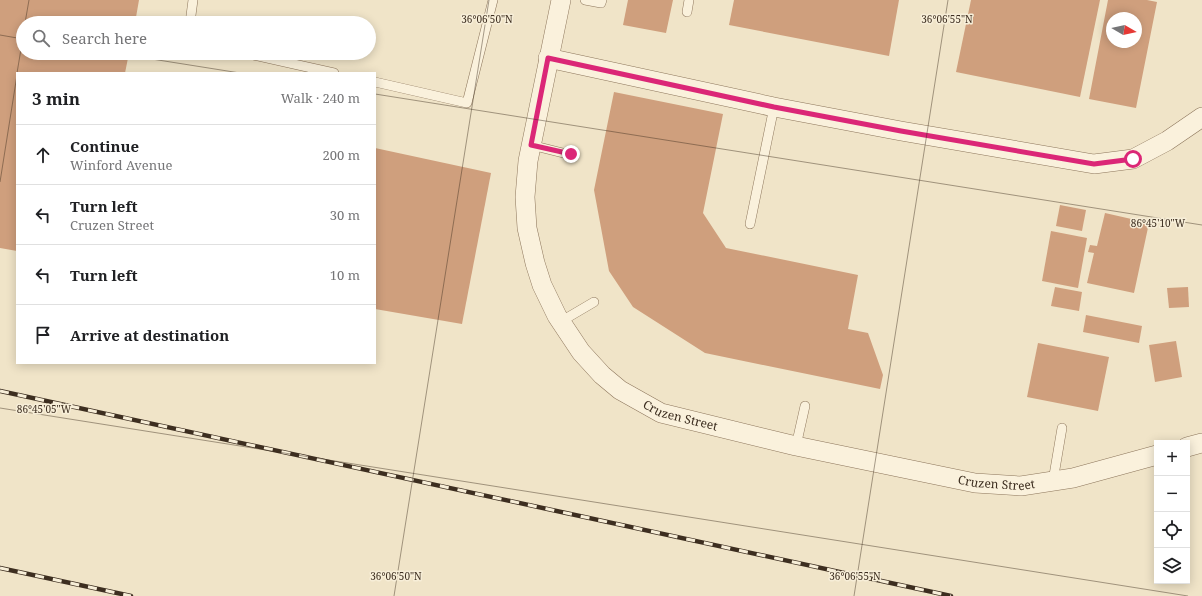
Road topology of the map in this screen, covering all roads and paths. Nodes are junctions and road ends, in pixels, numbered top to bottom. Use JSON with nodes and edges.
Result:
{"nodes":[{"id":1,"x":193,"y":0,"type":"edge"},
{"id":2,"x":493,"y":0,"type":"edge"},
{"id":3,"x":561,"y":0,"type":"edge"},
{"id":4,"x":585,"y":0,"type":"edge"},
{"id":5,"x":602,"y":0,"type":"edge"},
{"id":6,"x":689,"y":0,"type":"edge"},
{"id":7,"x":687,"y":12,"type":"dead end"},
{"id":8,"x":191,"y":16,"type":"edge"},
{"id":9,"x":548,"y":58,"type":"junction"},
{"id":10,"x":276,"y":60,"type":"edge"},
{"id":11,"x":330,"y":72,"type":"edge"},
{"id":12,"x":376,"y":82,"type":"edge"},
{"id":13,"x":774,"y":107,"type":"junction"},
{"id":14,"x":1202,"y":117,"type":"edge"},
{"id":15,"x":531,"y":145,"type":"junction"},
{"id":16,"x":571,"y":154,"type":"dead end"},
{"id":17,"x":750,"y":224,"type":"dead end"},
{"id":18,"x":594,"y":302,"type":"dead end"},
{"id":19,"x":560,"y":322,"type":"junction"},
{"id":20,"x":805,"y":406,"type":"dead end"},
{"id":21,"x":1062,"y":428,"type":"dead end"},
{"id":22,"x":1202,"y":443,"type":"edge"},
{"id":23,"x":796,"y":446,"type":"junction"},
{"id":24,"x":1190,"y":446,"type":"edge"},
{"id":25,"x":1154,"y":456,"type":"edge"},
{"id":26,"x":1054,"y":481,"type":"junction"}],
"edges":[{"from":1,"to":8,"type":"lane"},
{"from":2,"to":12,"type":"lane"},
{"from":3,"to":9,"type":"street","name":"Cruzen Street"},
{"from":4,"to":5,"type":"lane"},
{"from":6,"to":7,"type":"lane"},
{"from":9,"to":13,"type":"street"},
{"from":9,"to":15,"type":"street","name":"Cruzen Street"},
{"from":10,"to":11,"type":"lane"},
{"from":13,"to":14,"type":"street"},
{"from":13,"to":17,"type":"lane"},
{"from":15,"to":16,"type":"lane"},
{"from":15,"to":19,"type":"street","name":"Cruzen Street"},
{"from":18,"to":19,"type":"lane"},
{"from":19,"to":23,"type":"street","name":"Cruzen Street"},
{"from":20,"to":23,"type":"lane"},
{"from":21,"to":26,"type":"lane"},
{"from":22,"to":24,"type":"street"},
{"from":23,"to":26,"type":"street","name":"Cruzen Street"},
{"from":25,"to":26,"type":"street","name":"Cruzen Street"}]}
